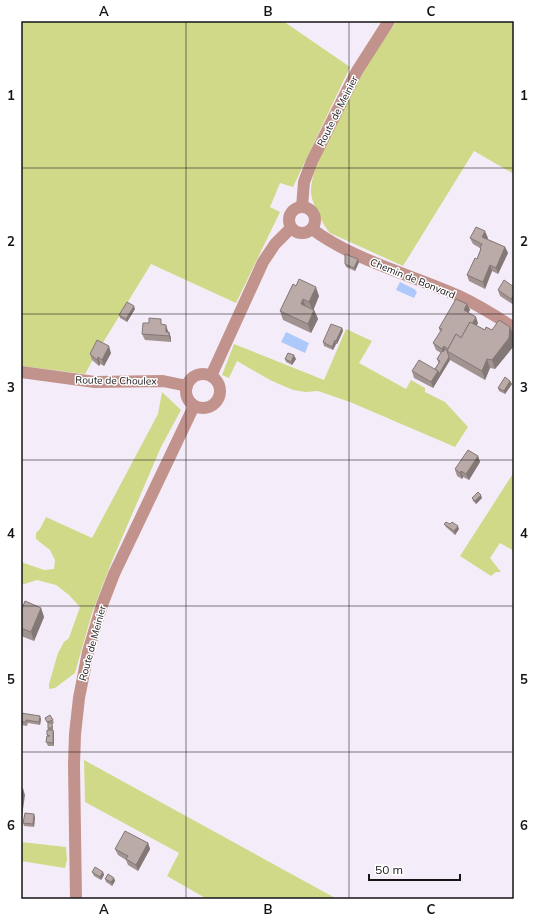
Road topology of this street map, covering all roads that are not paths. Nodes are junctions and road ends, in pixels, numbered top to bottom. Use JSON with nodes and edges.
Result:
{"nodes":[{"id":1,"x":389,"y":21,"type":"edge"},
{"id":2,"x":302,"y":207,"type":"junction"},
{"id":3,"x":291,"y":228,"type":"junction"},
{"id":4,"x":312,"y":229,"type":"junction"},
{"id":5,"x":514,"y":328,"type":"edge"},
{"id":6,"x":21,"y":372,"type":"edge"},
{"id":7,"x":211,"y":376,"type":"junction"},
{"id":8,"x":187,"y":386,"type":"junction"},
{"id":9,"x":194,"y":406,"type":"junction"},
{"id":10,"x":76,"y":899,"type":"edge"}],
"edges":[{"from":1,"to":2,"type":"street","name":"Route de Meinier"},
{"from":2,"to":3,"type":"street"},
{"from":2,"to":4,"type":"street"},
{"from":3,"to":4,"type":"street"},
{"from":3,"to":7,"type":"street"},
{"from":4,"to":5,"type":"street","name":"Chemin de Bonvard"},
{"from":6,"to":8,"type":"street","name":"Route de Choulex"},
{"from":7,"to":8,"type":"street"},
{"from":7,"to":9,"type":"street"},
{"from":8,"to":9,"type":"street"},
{"from":9,"to":10,"type":"street","name":"Route de Meinier"}]}
